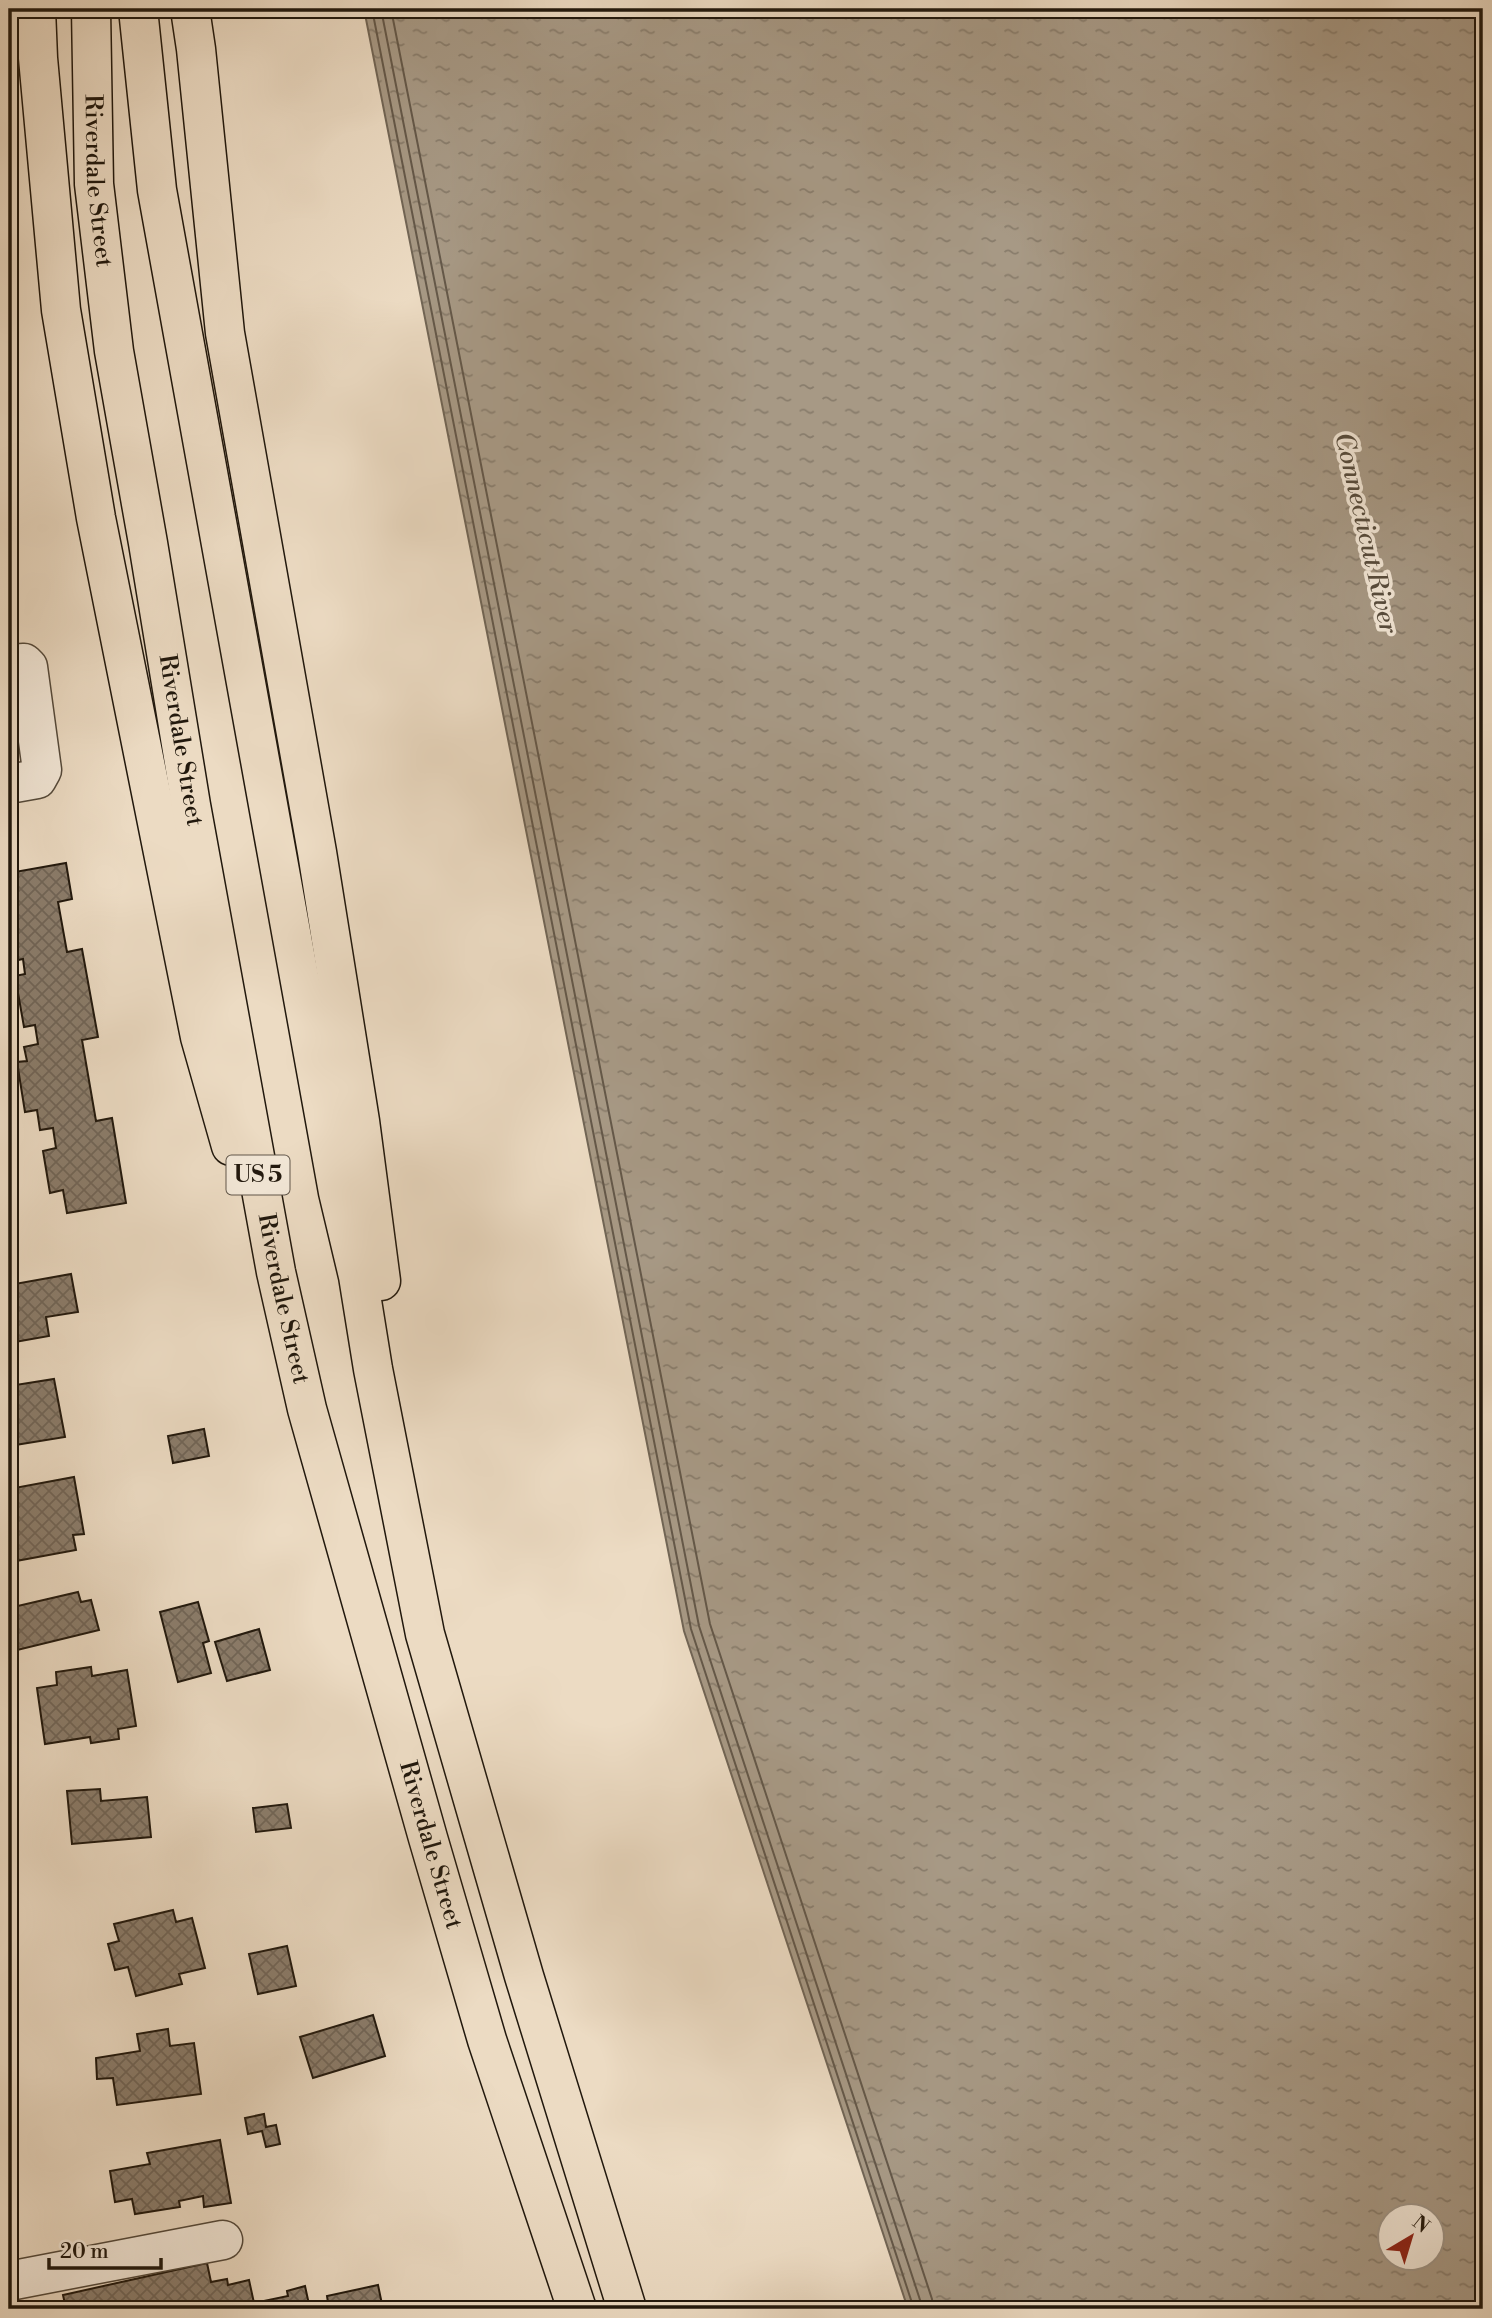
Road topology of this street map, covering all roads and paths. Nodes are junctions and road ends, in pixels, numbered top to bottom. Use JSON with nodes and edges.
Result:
{"nodes":[{"id":1,"x":36,"y":9,"type":"edge"},
{"id":2,"x":91,"y":9,"type":"edge"},
{"id":3,"x":138,"y":9,"type":"edge"},
{"id":4,"x":190,"y":9,"type":"edge"},
{"id":5,"x":9,"y":664,"type":"edge"},
{"id":6,"x":9,"y":784,"type":"edge"},
{"id":7,"x":307,"y":1409,"type":"junction"},
{"id":8,"x":425,"y":1634,"type":"junction"},
{"id":9,"x":223,"y":2240,"type":"dead end"},
{"id":10,"x":9,"y":2281,"type":"edge"},
{"id":11,"x":577,"y":2309,"type":"edge"},
{"id":12,"x":627,"y":2309,"type":"edge"}],
"edges":[{"from":1,"to":7,"type":"highway"},
{"from":2,"to":7,"type":"highway","name":"Riverdale Street","number":"US 5"},
{"from":3,"to":8,"type":"highway"},
{"from":4,"to":8,"type":"highway"},
{"from":5,"to":6,"type":"lane"},
{"from":7,"to":11,"type":"highway","name":"Riverdale Street","number":"US 5"},
{"from":8,"to":12,"type":"highway"},
{"from":9,"to":10,"type":"lane"}]}
